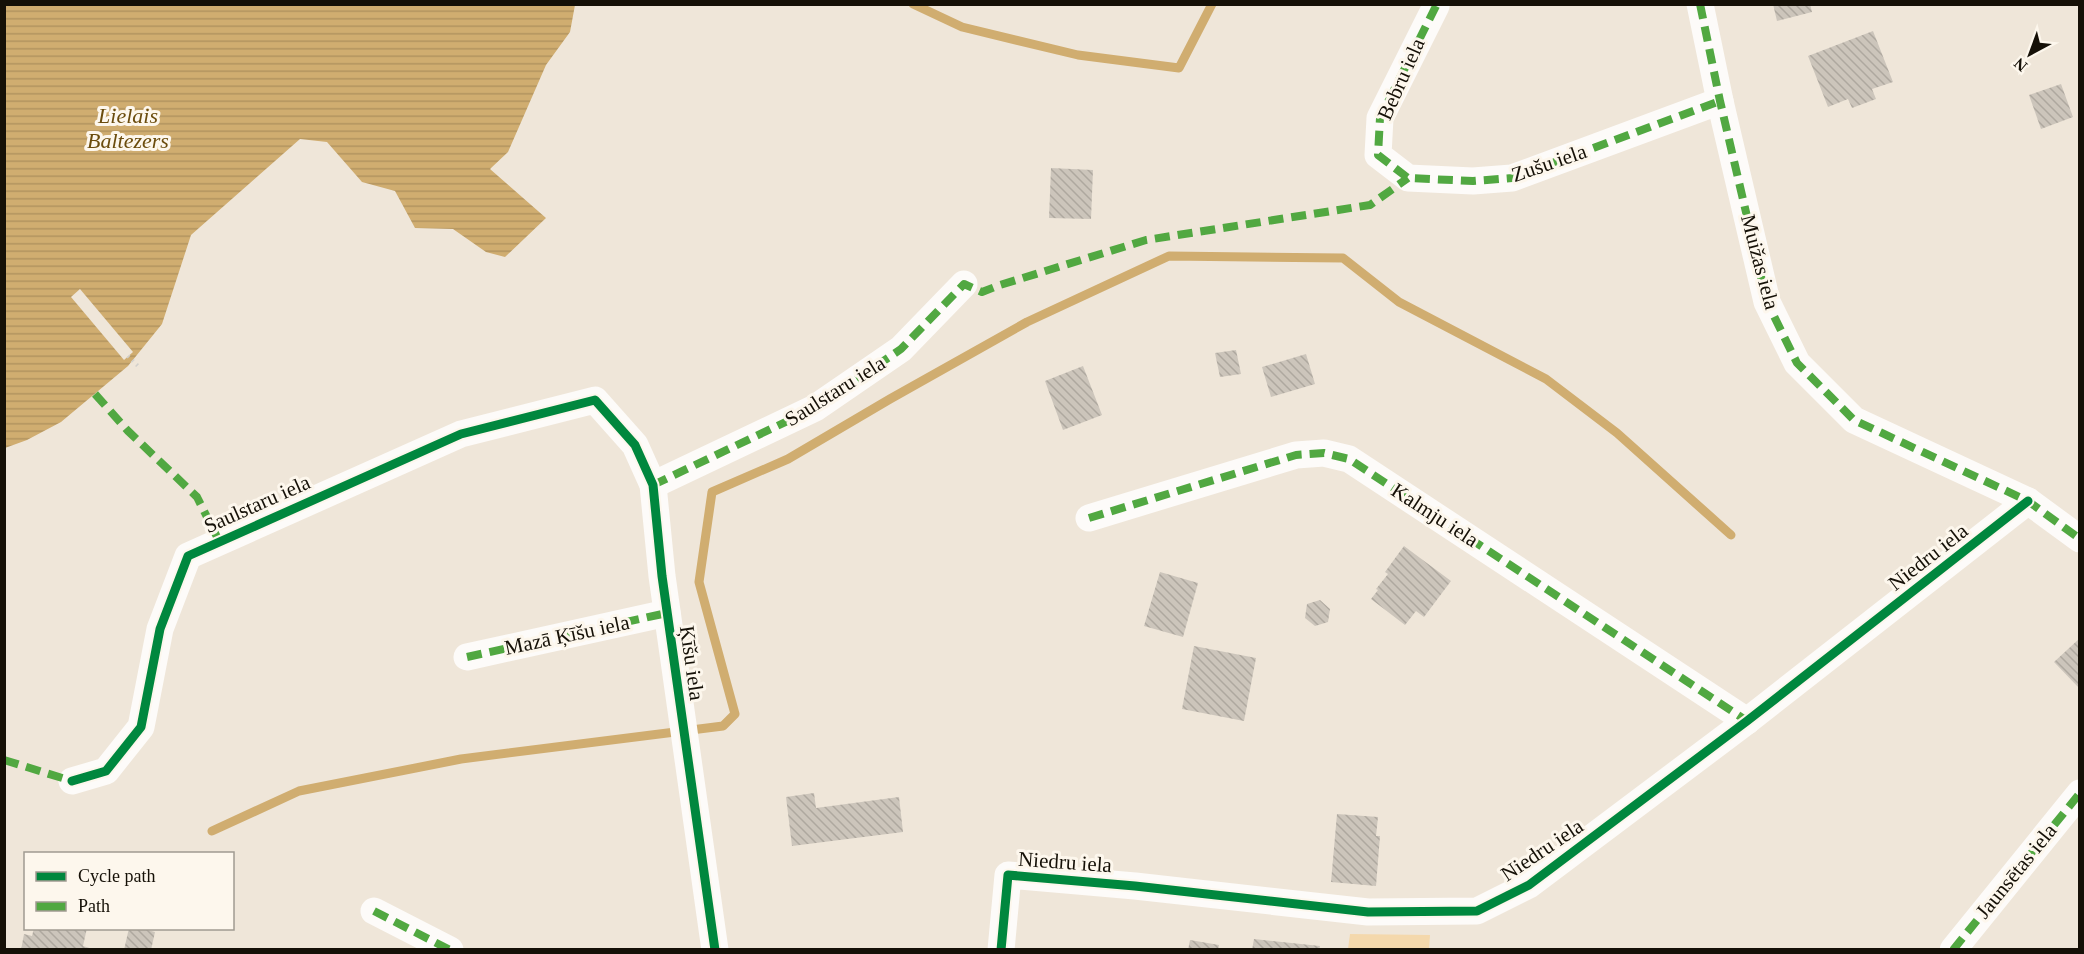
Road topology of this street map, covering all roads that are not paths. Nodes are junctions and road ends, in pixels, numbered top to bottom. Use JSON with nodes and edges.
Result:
{"nodes":[{"id":1,"x":1700,"y":4,"type":"edge"},
{"id":2,"x":1436,"y":6,"type":"dead end"},
{"id":3,"x":1720,"y":102,"type":"junction"},
{"id":4,"x":1378,"y":155,"type":"joint"},
{"id":5,"x":964,"y":284,"type":"dead end"},
{"id":6,"x":596,"y":400,"type":"joint"},
{"id":7,"x":653,"y":485,"type":"junction"},
{"id":8,"x":2028,"y":501,"type":"junction"},
{"id":9,"x":1089,"y":518,"type":"dead end"},
{"id":10,"x":2079,"y":539,"type":"edge"},
{"id":11,"x":667,"y":613,"type":"junction"},
{"id":12,"x":467,"y":657,"type":"dead end"},
{"id":13,"x":1747,"y":721,"type":"junction"},
{"id":14,"x":72,"y":781,"type":"dead end"},
{"id":15,"x":2079,"y":793,"type":"edge"},
{"id":16,"x":374,"y":911,"type":"dead end"},
{"id":17,"x":450,"y":950,"type":"edge"},
{"id":18,"x":715,"y":950,"type":"edge"},
{"id":19,"x":1001,"y":950,"type":"edge"},
{"id":20,"x":1953,"y":950,"type":"edge"}],
"edges":[{"from":1,"to":3,"type":"street","name":"Muižas iela"},
{"from":2,"to":4,"type":"street","name":"Bebru iela"},
{"from":3,"to":4,"type":"street","name":"Zušu iela"},
{"from":3,"to":8,"type":"street","name":"Muižas iela"},
{"from":5,"to":7,"type":"street","name":"Saulstaru iela"},
{"from":6,"to":7,"type":"street","name":"Ķīšu iela"},
{"from":6,"to":14,"type":"street","name":"Saulstaru iela"},
{"from":7,"to":11,"type":"street","name":"Ķīšu iela"},
{"from":8,"to":10,"type":"street","name":"Muižas iela"},
{"from":8,"to":13,"type":"street","name":"Niedru iela"},
{"from":9,"to":13,"type":"street","name":"Kalmju iela"},
{"from":11,"to":12,"type":"street","name":"Mazā Ķīšu iela"},
{"from":11,"to":18,"type":"street","name":"Ķīšu iela"},
{"from":13,"to":19,"type":"street","name":"Niedru iela"},
{"from":15,"to":20,"type":"street","name":"Jaunsētas iela"},
{"from":16,"to":17,"type":"street"}]}
